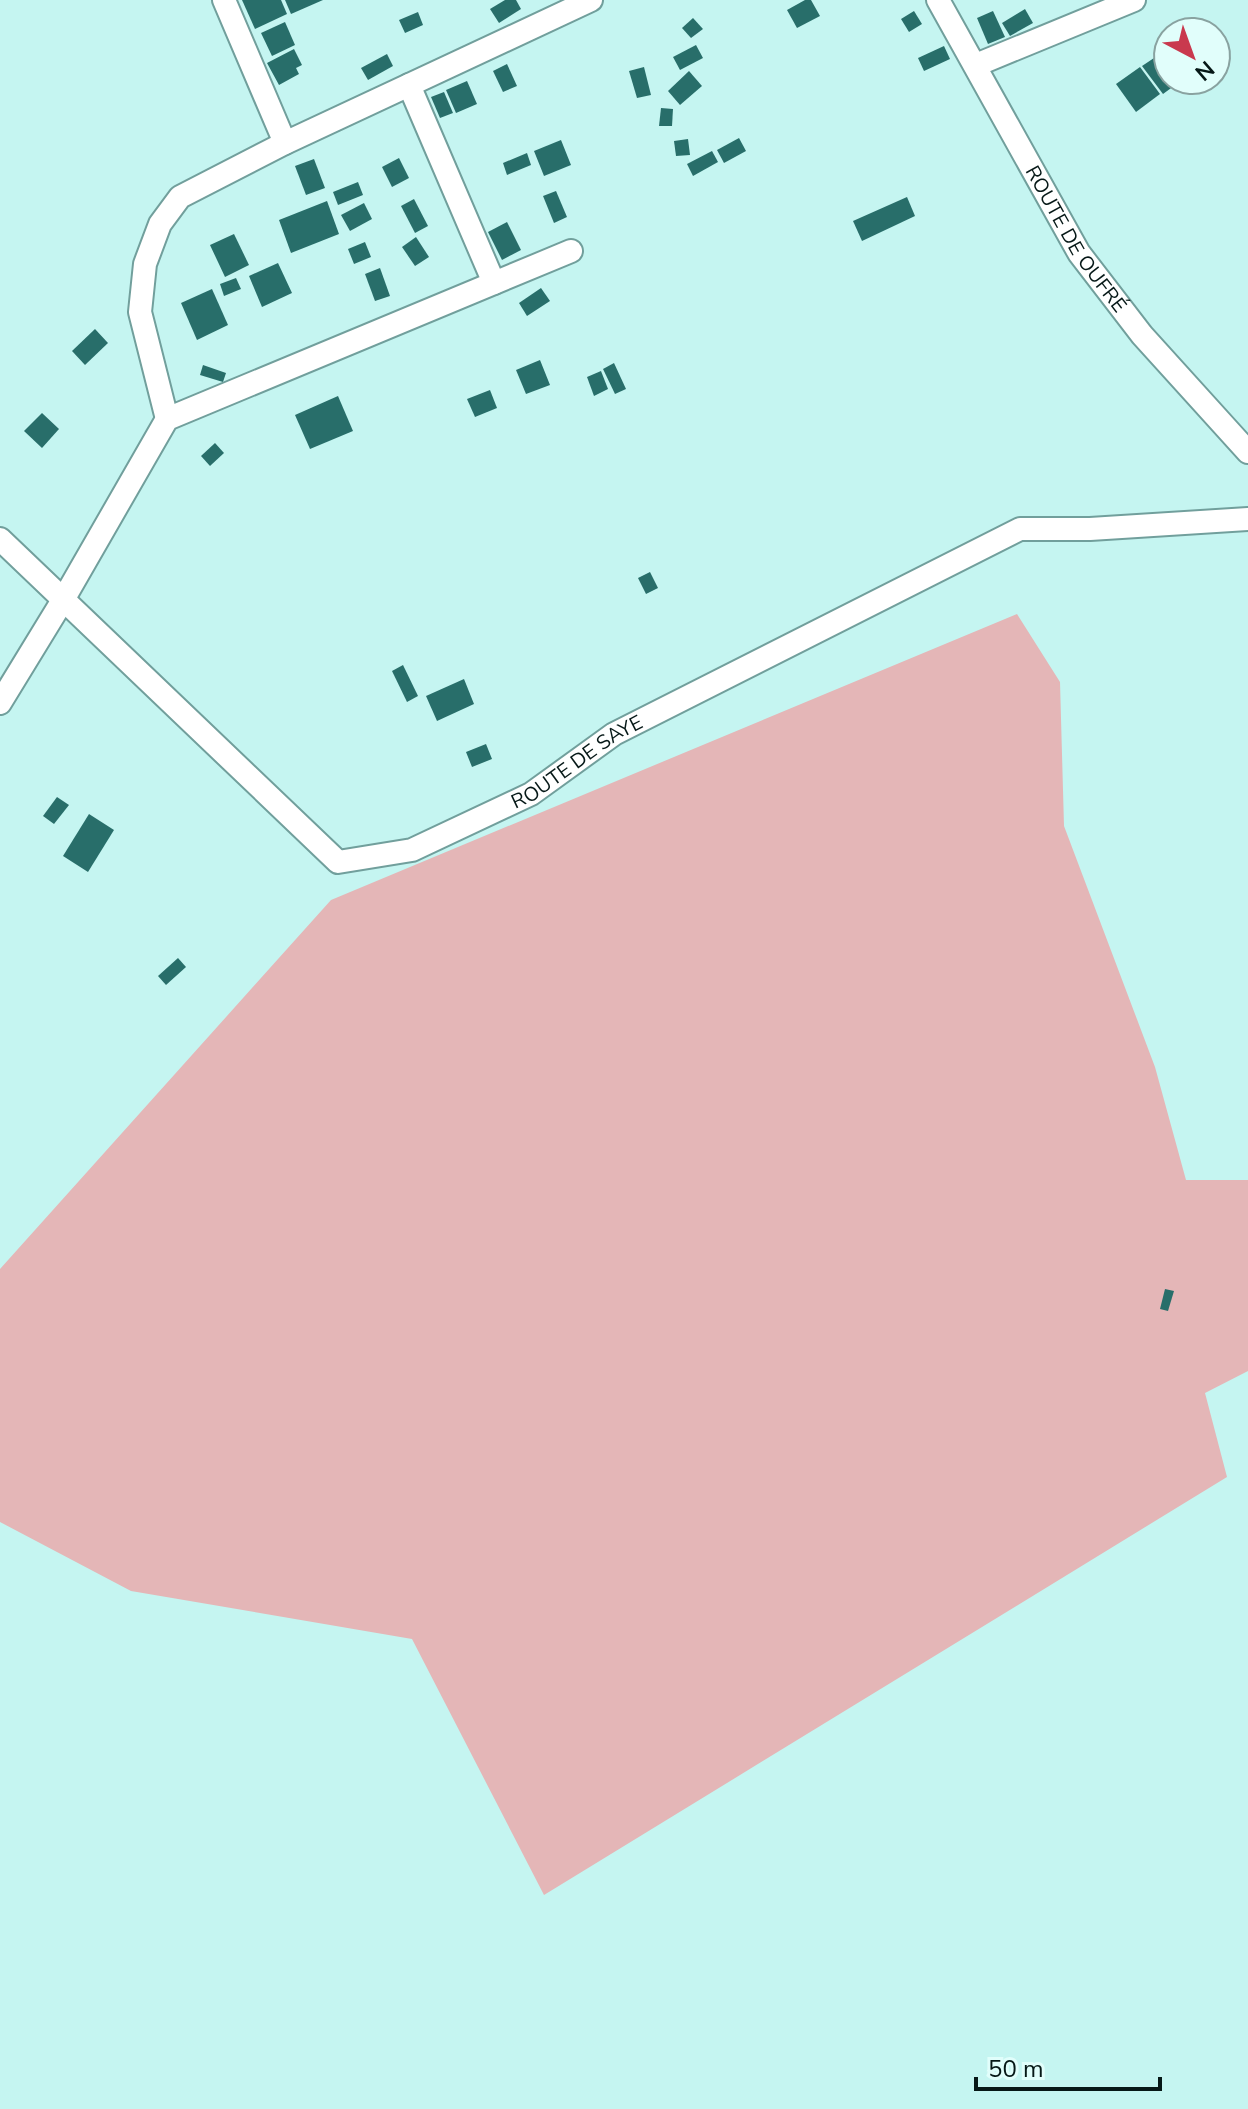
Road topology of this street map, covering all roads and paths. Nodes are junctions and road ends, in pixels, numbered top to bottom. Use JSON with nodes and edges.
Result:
{"nodes":[{"id":1,"x":224,"y":0,"type":"edge"},
{"id":2,"x":938,"y":0,"type":"edge"},
{"id":3,"x":1134,"y":0,"type":"edge"},
{"id":4,"x":578,"y":3,"type":"edge"},
{"id":5,"x":976,"y":65,"type":"junction"},
{"id":6,"x":409,"y":85,"type":"junction"},
{"id":7,"x":285,"y":143,"type":"junction"},
{"id":8,"x":571,"y":251,"type":"dead end"},
{"id":9,"x":494,"y":283,"type":"junction"},
{"id":10,"x":167,"y":419,"type":"junction"},
{"id":11,"x":1248,"y":452,"type":"edge"},
{"id":12,"x":1248,"y":519,"type":"edge"},
{"id":13,"x":0,"y":539,"type":"edge"},
{"id":14,"x":63,"y":600,"type":"junction"},
{"id":15,"x":0,"y":703,"type":"edge"}],
"edges":[{"from":1,"to":7,"type":"street"},
{"from":2,"to":5,"type":"street","name":"ROUTE DE OUFRÉ"},
{"from":3,"to":5,"type":"street"},
{"from":4,"to":6,"type":"street"},
{"from":5,"to":11,"type":"street","name":"ROUTE DE OUFRÉ"},
{"from":6,"to":7,"type":"street"},
{"from":6,"to":9,"type":"street"},
{"from":7,"to":10,"type":"street"},
{"from":8,"to":9,"type":"street"},
{"from":9,"to":10,"type":"street"},
{"from":10,"to":14,"type":"street"},
{"from":12,"to":14,"type":"street","name":"ROUTE DE SAYE"},
{"from":13,"to":14,"type":"street","name":"ROUTE DE SAYE"},
{"from":14,"to":15,"type":"street"}]}
